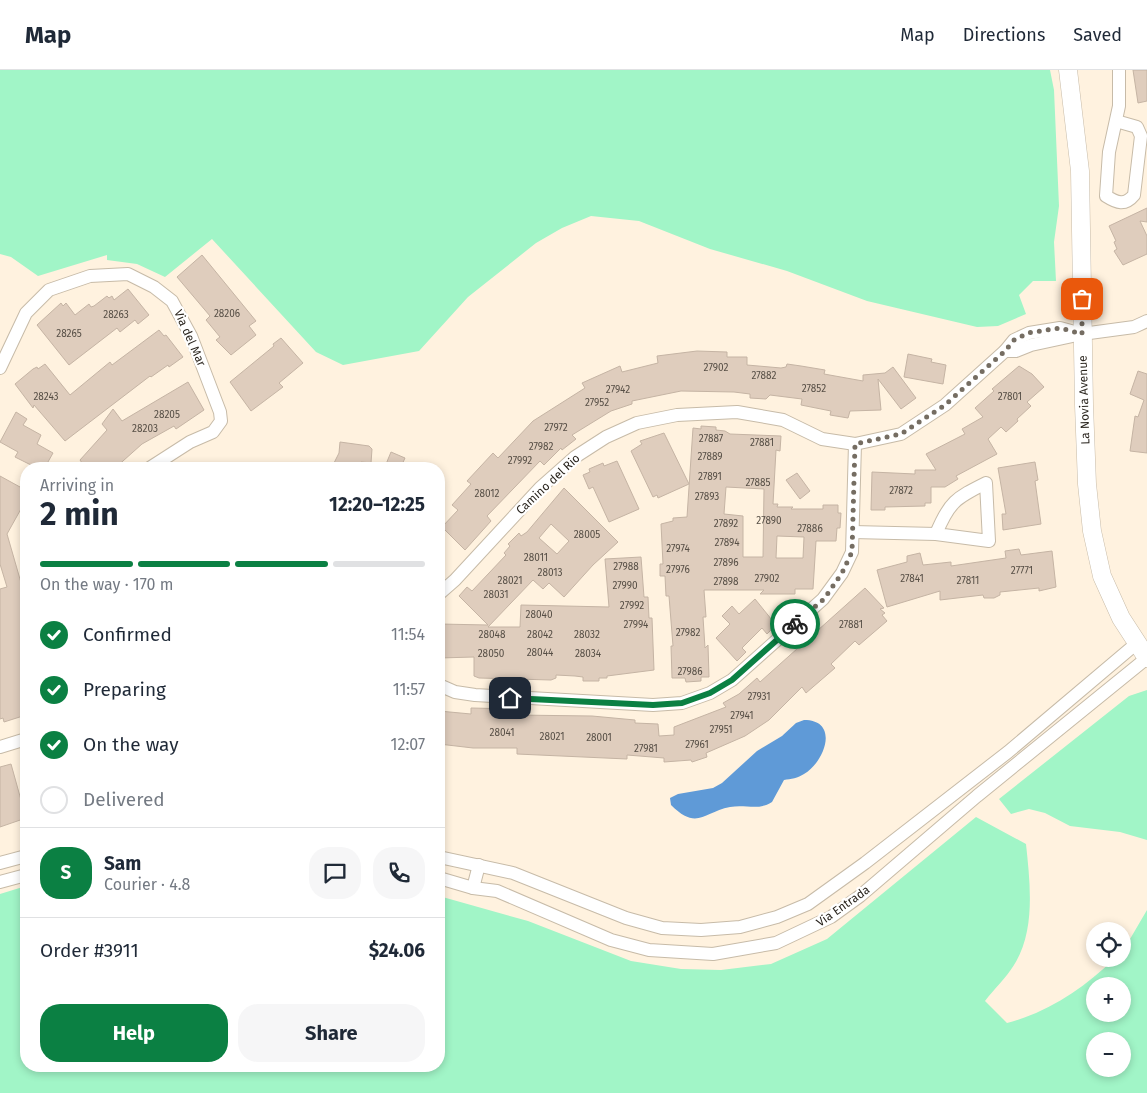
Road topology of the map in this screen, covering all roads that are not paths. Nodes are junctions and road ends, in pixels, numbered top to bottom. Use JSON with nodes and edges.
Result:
{"nodes":[{"id":1,"x":1068,"y":70,"type":"edge"},
{"id":2,"x":1119,"y":70,"type":"edge"},
{"id":3,"x":1116,"y":121,"type":"junction"},
{"id":4,"x":1147,"y":321,"type":"edge"},
{"id":5,"x":1082,"y":334,"type":"junction"},
{"id":6,"x":0,"y":368,"type":"edge"},
{"id":7,"x":855,"y":444,"type":"junction"},
{"id":8,"x":159,"y":462,"type":"edge"},
{"id":9,"x":853,"y":532,"type":"junction"},
{"id":10,"x":936,"y":534,"type":"junction"},
{"id":11,"x":445,"y":588,"type":"edge"},
{"id":12,"x":1144,"y":653,"type":"edge"},
{"id":13,"x":445,"y":688,"type":"edge"},
{"id":14,"x":20,"y":741,"type":"edge"},
{"id":15,"x":0,"y":747,"type":"edge"},
{"id":16,"x":967,"y":783,"type":"junction"},
{"id":17,"x":977,"y":796,"type":"junction"},
{"id":18,"x":20,"y":858,"type":"edge"},
{"id":19,"x":445,"y":858,"type":"edge"},
{"id":20,"x":0,"y":863,"type":"edge"},
{"id":21,"x":479,"y":865,"type":"junction"},
{"id":22,"x":20,"y":877,"type":"edge"},
{"id":23,"x":445,"y":880,"type":"edge"},
{"id":24,"x":0,"y":882,"type":"edge"},
{"id":25,"x":474,"y":888,"type":"junction"}],
"edges":[{"from":1,"to":5,"type":"main road","name":"La Novia Avenue"},
{"from":2,"to":3,"type":"street"},
{"from":3,"to":3,"type":"street"},
{"from":4,"to":5,"type":"street","name":"Camino del Rio"},
{"from":5,"to":7,"type":"street","name":"Camino del Rio"},
{"from":5,"to":12,"type":"main road","name":"La Novia Avenue"},
{"from":6,"to":8,"type":"street","name":"Via del Mar"},
{"from":7,"to":9,"type":"street"},
{"from":7,"to":11,"type":"street","name":"Camino del Rio"},
{"from":9,"to":10,"type":"street"},
{"from":9,"to":13,"type":"street"},
{"from":10,"to":10,"type":"street"},
{"from":12,"to":16,"type":"street","name":"Via Entrada"},
{"from":12,"to":17,"type":"street","name":"Via Entrada"},
{"from":14,"to":15,"type":"street"},
{"from":16,"to":17,"type":"street"},
{"from":16,"to":21,"type":"street","name":"Via Entrada"},
{"from":17,"to":25,"type":"street","name":"Via Entrada"},
{"from":18,"to":20,"type":"street"},
{"from":19,"to":21,"type":"street","name":"Via Entrada"},
{"from":21,"to":25,"type":"street"},
{"from":22,"to":24,"type":"street"},
{"from":23,"to":25,"type":"street","name":"Via Entrada"}]}
